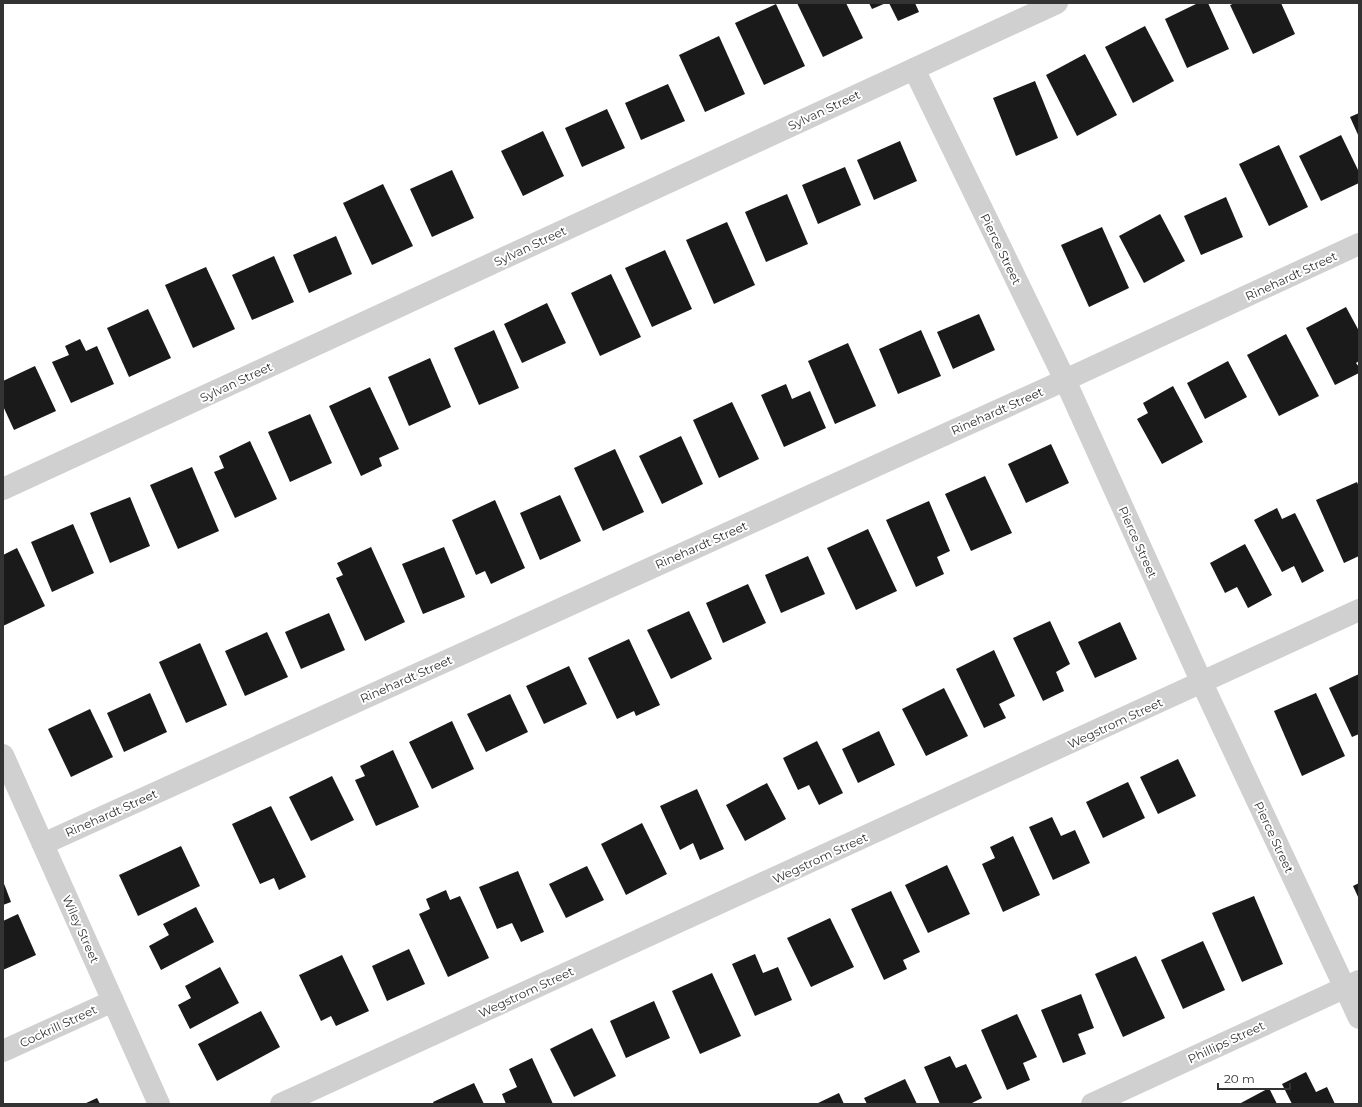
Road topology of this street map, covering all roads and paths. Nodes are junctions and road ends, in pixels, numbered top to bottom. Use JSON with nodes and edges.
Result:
{"nodes":[{"id":1,"x":1057,"y":3,"type":"edge"},
{"id":2,"x":914,"y":69,"type":"junction"},
{"id":3,"x":1359,"y":244,"type":"edge"},
{"id":4,"x":1065,"y":380,"type":"junction"},
{"id":5,"x":3,"y":489,"type":"edge"},
{"id":6,"x":1359,"y":610,"type":"edge"},
{"id":7,"x":1202,"y":683,"type":"junction"},
{"id":8,"x":3,"y":754,"type":"edge"},
{"id":9,"x":43,"y":844,"type":"junction"},
{"id":10,"x":1352,"y":984,"type":"edge"},
{"id":11,"x":113,"y":1001,"type":"junction"},
{"id":12,"x":1359,"y":1018,"type":"edge"},
{"id":13,"x":3,"y":1051,"type":"edge"},
{"id":14,"x":159,"y":1104,"type":"edge"},
{"id":15,"x":281,"y":1104,"type":"edge"},
{"id":16,"x":1092,"y":1104,"type":"edge"}],
"edges":[{"from":1,"to":2,"type":"street","name":"Sylvan Street"},
{"from":2,"to":4,"type":"street","name":"Pierce Street"},
{"from":2,"to":5,"type":"street","name":"Sylvan Street"},
{"from":3,"to":4,"type":"street","name":"Rinehardt Street"},
{"from":4,"to":7,"type":"street","name":"Pierce Street"},
{"from":4,"to":9,"type":"street","name":"Rinehardt Street"},
{"from":6,"to":7,"type":"street","name":"Wegstrom Street"},
{"from":7,"to":10,"type":"street","name":"Pierce Street"},
{"from":7,"to":15,"type":"street","name":"Wegstrom Street"},
{"from":8,"to":9,"type":"street","name":"Wiley Street"},
{"from":9,"to":11,"type":"street","name":"Wiley Street"},
{"from":10,"to":12,"type":"street","name":"Pierce Street"},
{"from":10,"to":16,"type":"street","name":"Phillips Street"},
{"from":11,"to":13,"type":"street","name":"Cockrill Street"},
{"from":11,"to":14,"type":"street","name":"Wiley Street"}]}
